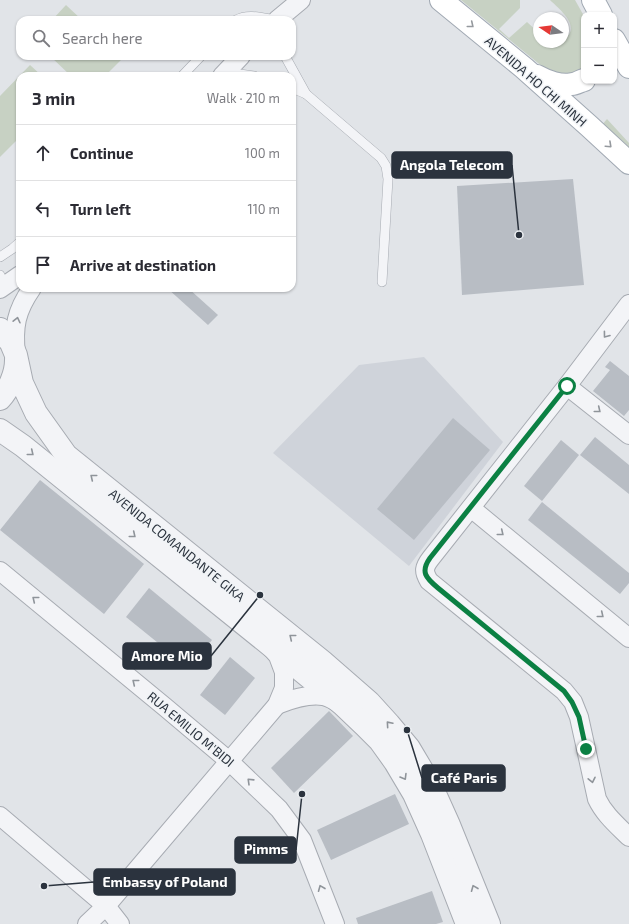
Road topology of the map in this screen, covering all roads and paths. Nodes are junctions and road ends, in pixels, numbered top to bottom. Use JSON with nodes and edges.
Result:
{"nodes":[{"id":1,"x":292,"y":0,"type":"edge"},
{"id":2,"x":301,"y":0,"type":"edge"},
{"id":3,"x":441,"y":0,"type":"edge"},
{"id":4,"x":279,"y":16,"type":"edge"},
{"id":5,"x":281,"y":16,"type":"edge"},
{"id":6,"x":617,"y":45,"type":"edge"},
{"id":7,"x":197,"y":60,"type":"edge"},
{"id":8,"x":237,"y":60,"type":"edge"},
{"id":9,"x":287,"y":60,"type":"edge"},
{"id":10,"x":629,"y":67,"type":"edge"},
{"id":11,"x":524,"y":68,"type":"junction"},
{"id":12,"x":186,"y":72,"type":"edge"},
{"id":13,"x":225,"y":72,"type":"edge"},
{"id":14,"x":294,"y":72,"type":"edge"},
{"id":15,"x":296,"y":76,"type":"edge"},
{"id":16,"x":581,"y":81,"type":"edge"},
{"id":17,"x":296,"y":90,"type":"edge"},
{"id":18,"x":306,"y":94,"type":"junction"},
{"id":19,"x":629,"y":163,"type":"edge"},
{"id":20,"x":16,"y":246,"type":"edge"},
{"id":21,"x":0,"y":257,"type":"edge"},
{"id":22,"x":16,"y":277,"type":"edge"},
{"id":23,"x":382,"y":282,"type":"dead end"},
{"id":24,"x":2,"y":283,"type":"edge"},
{"id":25,"x":29,"y":292,"type":"edge"},
{"id":26,"x":629,"y":304,"type":"edge"},
{"id":27,"x":0,"y":329,"type":"edge"},
{"id":28,"x":16,"y":355,"type":"junction"},
{"id":29,"x":567,"y":386,"type":"junction"},
{"id":30,"x":0,"y":399,"type":"edge"},
{"id":31,"x":0,"y":430,"type":"edge"},
{"id":32,"x":629,"y":435,"type":"edge"},
{"id":33,"x":471,"y":508,"type":"junction"},
{"id":34,"x":0,"y":571,"type":"edge"},
{"id":35,"x":629,"y":638,"type":"edge"},
{"id":36,"x":265,"y":641,"type":"junction"},
{"id":37,"x":342,"y":704,"type":"junction"},
{"id":38,"x":277,"y":705,"type":"junction"},
{"id":39,"x":229,"y":761,"type":"junction"},
{"id":40,"x":0,"y":816,"type":"edge"},
{"id":41,"x":629,"y":837,"type":"edge"},
{"id":42,"x":106,"y":906,"type":"junction"},
{"id":43,"x":87,"y":924,"type":"edge"},
{"id":44,"x":120,"y":924,"type":"edge"},
{"id":45,"x":335,"y":924,"type":"edge"},
{"id":46,"x":467,"y":924,"type":"edge"},
{"id":47,"x":489,"y":924,"type":"edge"}],
"edges":[{"from":1,"to":4,"type":"street"},
{"from":2,"to":5,"type":"street"},
{"from":3,"to":11,"type":"main road","name":"AVENIDA HO CHI MINH","one_way":true},
{"from":6,"to":10,"type":"main road"},
{"from":7,"to":12,"type":"lane"},
{"from":8,"to":13,"type":"street"},
{"from":9,"to":14,"type":"lane"},
{"from":11,"to":16,"type":"main road"},
{"from":11,"to":19,"type":"main road","name":"AVENIDA HO CHI MINH","one_way":true},
{"from":15,"to":18,"type":"lane"},
{"from":17,"to":18,"type":"lane"},
{"from":18,"to":23,"type":"lane"},
{"from":20,"to":21,"type":"lane"},
{"from":22,"to":24,"type":"street"},
{"from":28,"to":25,"type":"street","one_way":true},
{"from":26,"to":29,"type":"street","one_way":true},
{"from":27,"to":28,"type":"street","name":"AVENIDA COMANDANTE GIKA"},
{"from":28,"to":30,"type":"street"},
{"from":47,"to":28,"type":"street","name":"AVENIDA COMANDANTE GIKA","one_way":true},
{"from":29,"to":32,"type":"street","one_way":true},
{"from":29,"to":33,"type":"street"},
{"from":31,"to":36,"type":"street","name":"AVENIDA COMANDANTE GIKA","one_way":true},
{"from":33,"to":35,"type":"street","one_way":true},
{"from":33,"to":41,"type":"street","one_way":true},
{"from":39,"to":34,"type":"street","name":"RUA EMILIO M'BIDI","one_way":true},
{"from":36,"to":37,"type":"street","name":"AVENIDA COMANDANTE GIKA"},
{"from":36,"to":38,"type":"street"},
{"from":37,"to":38,"type":"street"},
{"from":37,"to":46,"type":"street","name":"AVENIDA COMANDANTE GIKA","one_way":true},
{"from":38,"to":39,"type":"street"},
{"from":39,"to":42,"type":"street"},
{"from":45,"to":39,"type":"street","name":"RUA EMILIO M'BIDI","one_way":true},
{"from":40,"to":42,"type":"street"},
{"from":42,"to":43,"type":"street"},
{"from":42,"to":44,"type":"street"}]}
